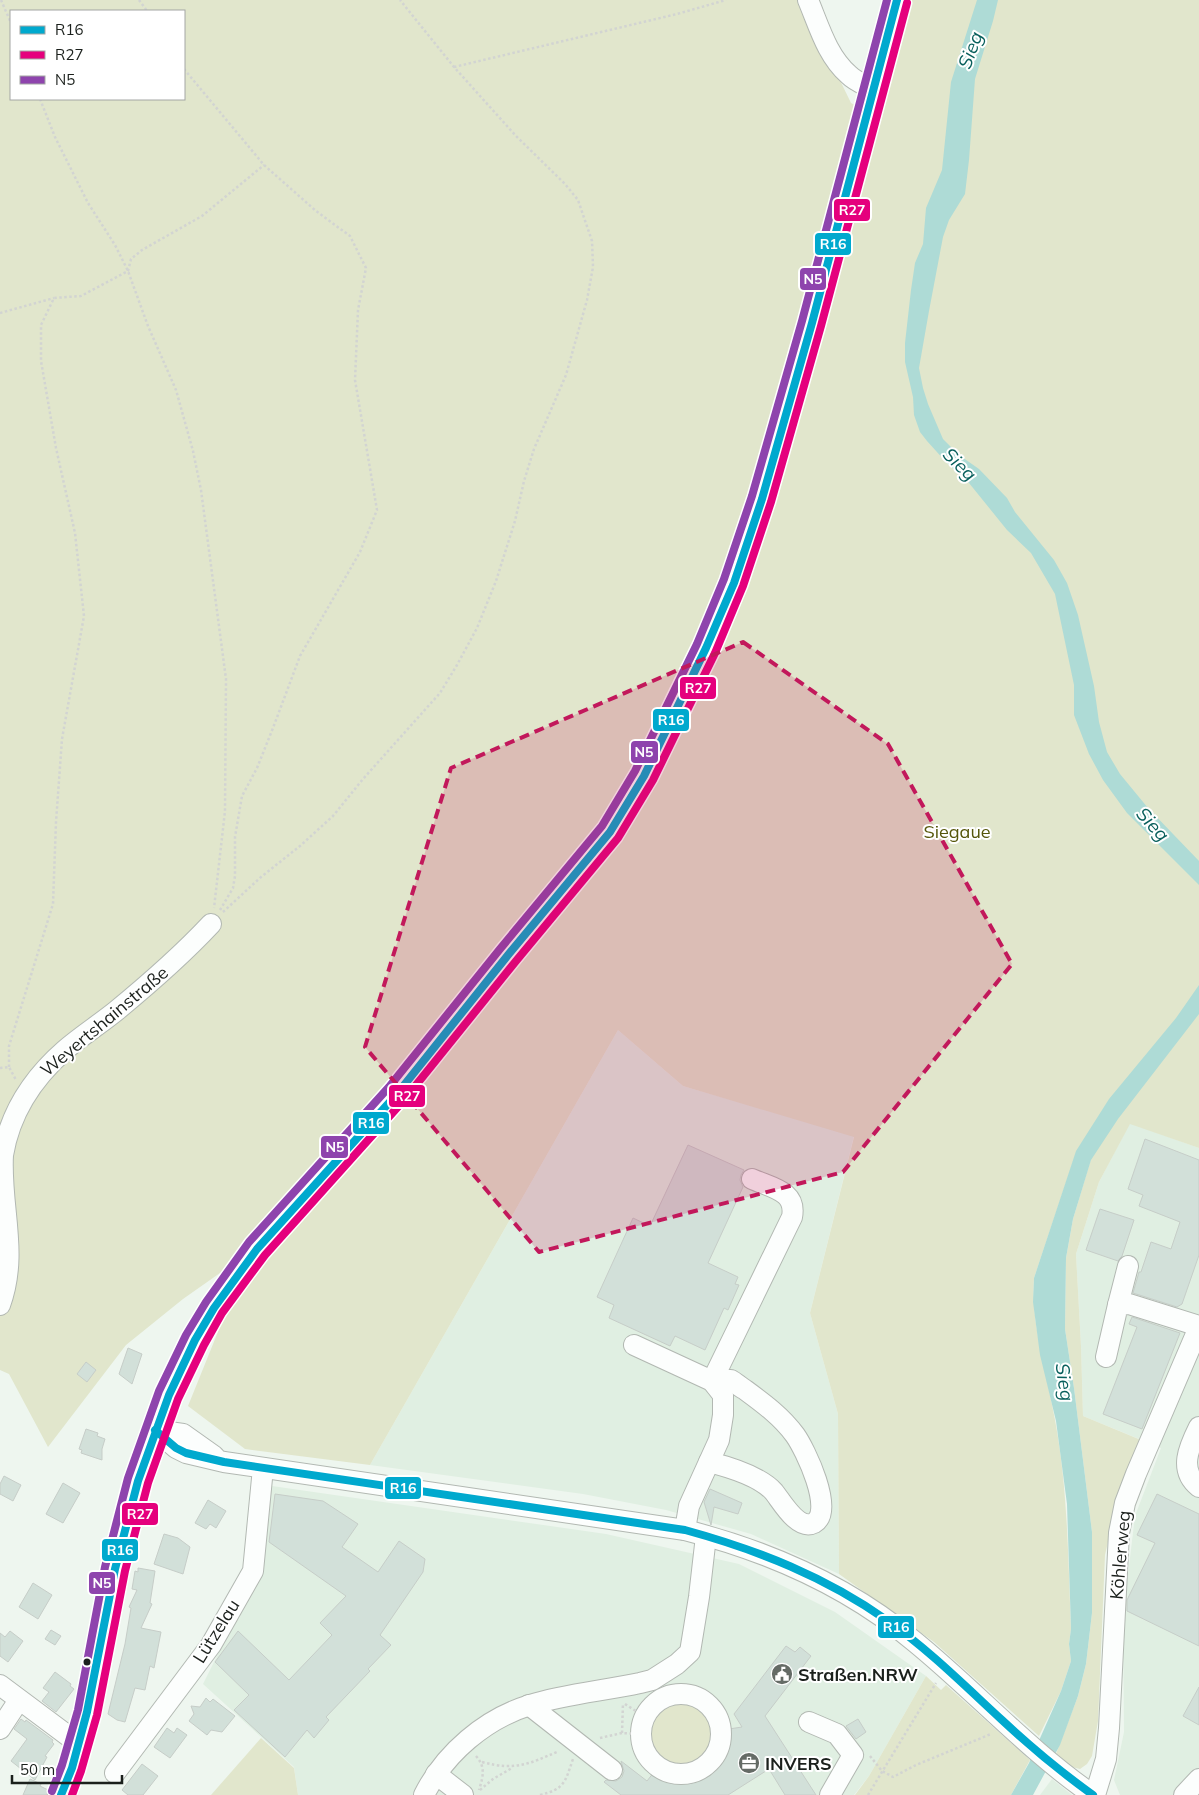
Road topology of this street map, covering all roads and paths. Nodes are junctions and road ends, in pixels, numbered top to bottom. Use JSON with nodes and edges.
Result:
{"nodes":[{"id":1,"x":1,"y":0,"type":"edge"},
{"id":2,"x":139,"y":0,"type":"edge"},
{"id":3,"x":400,"y":0,"type":"edge"},
{"id":4,"x":726,"y":0,"type":"edge"},
{"id":5,"x":808,"y":0,"type":"edge"},
{"id":6,"x":897,"y":0,"type":"edge"},
{"id":7,"x":147,"y":10,"type":"edge"},
{"id":8,"x":10,"y":21,"type":"edge"},
{"id":9,"x":454,"y":67,"type":"junction"},
{"id":10,"x":185,"y":71,"type":"edge"},
{"id":11,"x":872,"y":89,"type":"junction"},
{"id":12,"x":40,"y":100,"type":"edge"},
{"id":13,"x":264,"y":165,"type":"junction"},
{"id":14,"x":128,"y":271,"type":"junction"},
{"id":15,"x":54,"y":298,"type":"junction"},
{"id":16,"x":0,"y":312,"type":"edge"},
{"id":17,"x":212,"y":924,"type":"junction"},
{"id":18,"x":9,"y":1067,"type":"junction"},
{"id":19,"x":0,"y":1068,"type":"edge"},
{"id":20,"x":28,"y":1090,"type":"junction"},
{"id":21,"x":752,"y":1179,"type":"dead end"},
{"id":22,"x":1128,"y":1266,"type":"dead end"},
{"id":23,"x":0,"y":1305,"type":"edge"},
{"id":24,"x":1118,"y":1305,"type":"junction"},
{"id":25,"x":1199,"y":1327,"type":"edge"},
{"id":26,"x":634,"y":1345,"type":"dead end"},
{"id":27,"x":1106,"y":1357,"type":"dead end"},
{"id":28,"x":712,"y":1381,"type":"junction"},
{"id":29,"x":1199,"y":1427,"type":"edge"},
{"id":30,"x":155,"y":1430,"type":"junction"},
{"id":31,"x":709,"y":1462,"type":"junction"},
{"id":32,"x":263,"y":1468,"type":"junction"},
{"id":33,"x":1199,"y":1487,"type":"edge"},
{"id":34,"x":684,"y":1530,"type":"junction"},
{"id":35,"x":706,"y":1536,"type":"junction"},
{"id":36,"x":690,"y":1652,"type":"junction"},
{"id":37,"x":946,"y":1668,"type":"junction"},
{"id":38,"x":0,"y":1685,"type":"edge"},
{"id":39,"x":684,"y":1694,"type":"junction"},
{"id":40,"x":19,"y":1700,"type":"junction"},
{"id":41,"x":623,"y":1703,"type":"dead end"},
{"id":42,"x":529,"y":1705,"type":"junction"},
{"id":43,"x":809,"y":1722,"type":"dead end"},
{"id":44,"x":0,"y":1729,"type":"edge"},
{"id":45,"x":622,"y":1733,"type":"dead end"},
{"id":46,"x":987,"y":1735,"type":"dead end"},
{"id":47,"x":465,"y":1742,"type":"junction"},
{"id":48,"x":578,"y":1743,"type":"junction"},
{"id":49,"x":79,"y":1744,"type":"junction"},
{"id":50,"x":872,"y":1758,"type":"dead end"},
{"id":51,"x":514,"y":1767,"type":"dead end"},
{"id":52,"x":612,"y":1770,"type":"dead end"},
{"id":53,"x":882,"y":1771,"type":"junction"},
{"id":54,"x":115,"y":1773,"type":"dead end"},
{"id":55,"x":436,"y":1774,"type":"junction"},
{"id":56,"x":1199,"y":1779,"type":"edge"},
{"id":57,"x":471,"y":1793,"type":"edge"},
{"id":58,"x":60,"y":1795,"type":"edge"},
{"id":59,"x":424,"y":1795,"type":"edge"},
{"id":60,"x":475,"y":1795,"type":"edge"},
{"id":61,"x":540,"y":1795,"type":"edge"},
{"id":62,"x":830,"y":1795,"type":"edge"},
{"id":63,"x":868,"y":1795,"type":"edge"},
{"id":64,"x":1094,"y":1795,"type":"edge"},
{"id":65,"x":1184,"y":1795,"type":"edge"}],
"edges":[{"from":1,"to":8,"type":"path"},
{"from":2,"to":7,"type":"path"},
{"from":3,"to":9,"type":"path"},
{"from":4,"to":9,"type":"path"},
{"from":5,"to":11,"type":"street"},
{"from":6,"to":11,"type":"main road"},
{"from":9,"to":17,"type":"path"},
{"from":10,"to":13,"type":"path"},
{"from":11,"to":30,"type":"main road"},
{"from":12,"to":14,"type":"path"},
{"from":13,"to":14,"type":"path"},
{"from":13,"to":17,"type":"path"},
{"from":14,"to":15,"type":"path"},
{"from":14,"to":17,"type":"path"},
{"from":15,"to":16,"type":"path"},
{"from":15,"to":18,"type":"path"},
{"from":17,"to":20,"type":"street","name":"Weyertshainstraße"},
{"from":18,"to":19,"type":"path"},
{"from":18,"to":20,"type":"path"},
{"from":20,"to":23,"type":"street","name":"Weyertshainstraße"},
{"from":21,"to":28,"type":"street"},
{"from":22,"to":24,"type":"street"},
{"from":24,"to":25,"type":"street"},
{"from":24,"to":27,"type":"street"},
{"from":25,"to":64,"type":"street","name":"Köhlerweg"},
{"from":26,"to":28,"type":"street"},
{"from":28,"to":31,"type":"street"},
{"from":28,"to":31,"type":"street"},
{"from":29,"to":33,"type":"street"},
{"from":30,"to":32,"type":"street"},
{"from":30,"to":49,"type":"main road"},
{"from":31,"to":34,"type":"street"},
{"from":32,"to":34,"type":"street"},
{"from":32,"to":54,"type":"street","name":"Lützelau"},
{"from":34,"to":35,"type":"street"},
{"from":35,"to":36,"type":"street"},
{"from":35,"to":37,"type":"street"},
{"from":36,"to":39,"type":"street"},
{"from":36,"to":42,"type":"street"},
{"from":37,"to":53,"type":"path"},
{"from":37,"to":64,"type":"street"},
{"from":38,"to":40,"type":"street"},
{"from":39,"to":39,"type":"street"},
{"from":40,"to":44,"type":"street"},
{"from":40,"to":49,"type":"street"},
{"from":41,"to":45,"type":"path"},
{"from":42,"to":47,"type":"street"},
{"from":42,"to":48,"type":"street"},
{"from":43,"to":62,"type":"street"},
{"from":46,"to":53,"type":"path"},
{"from":47,"to":55,"type":"street"},
{"from":47,"to":57,"type":"path"},
{"from":48,"to":52,"type":"street"},
{"from":48,"to":61,"type":"path"},
{"from":49,"to":58,"type":"main road"},
{"from":50,"to":53,"type":"path"},
{"from":51,"to":57,"type":"path"},
{"from":53,"to":63,"type":"path"},
{"from":55,"to":57,"type":"street"},
{"from":55,"to":59,"type":"street"},
{"from":56,"to":65,"type":"street"},
{"from":57,"to":60,"type":"path"}]}
